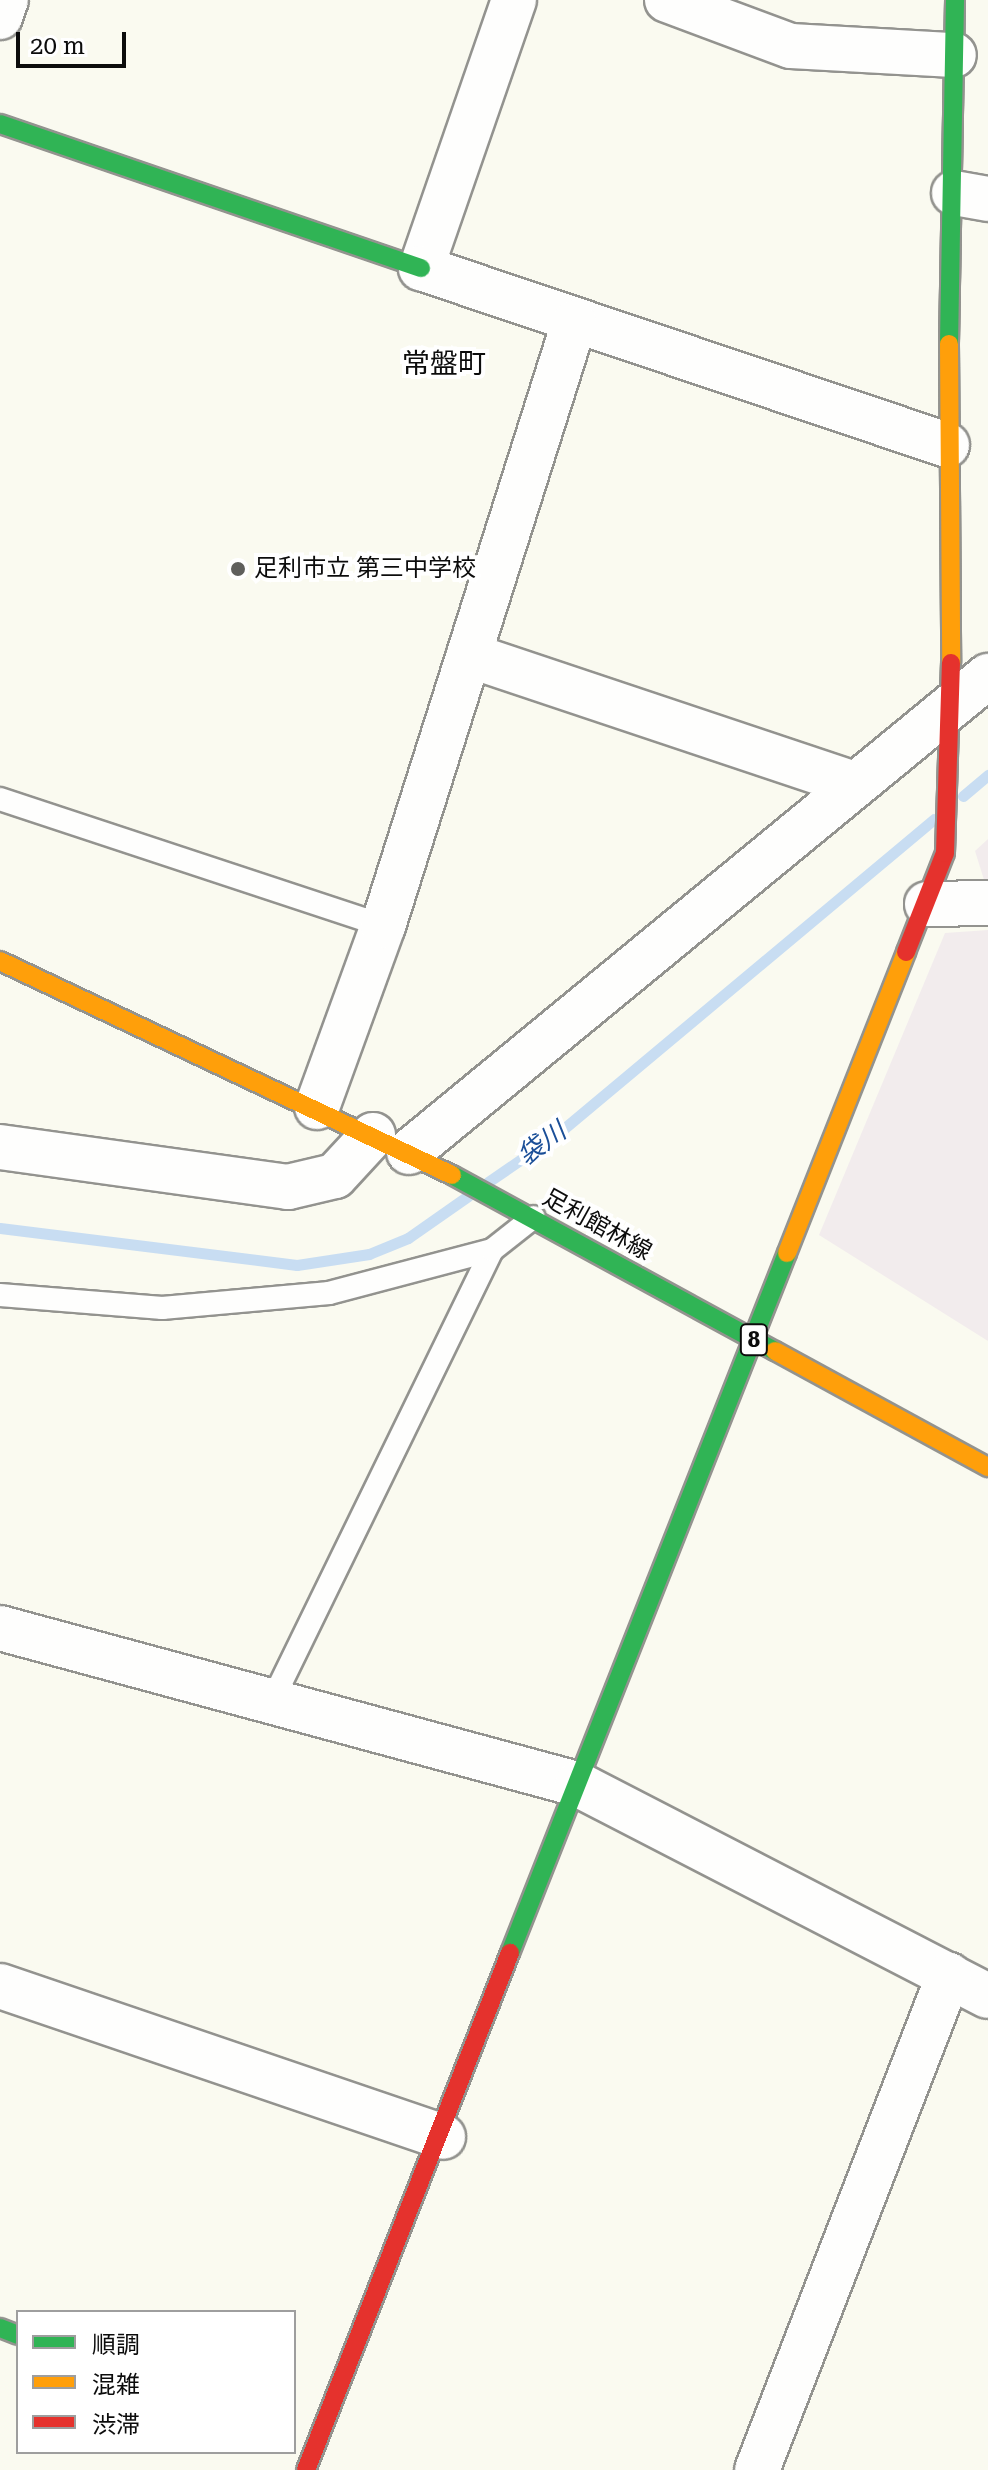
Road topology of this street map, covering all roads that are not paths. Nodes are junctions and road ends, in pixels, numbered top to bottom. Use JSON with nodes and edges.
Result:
{"nodes":[{"id":1,"x":6,"y":0,"type":"edge"},
{"id":2,"x":514,"y":0,"type":"edge"},
{"id":3,"x":667,"y":0,"type":"edge"},
{"id":4,"x":955,"y":0,"type":"edge"},
{"id":5,"x":0,"y":17,"type":"edge"},
{"id":6,"x":954,"y":55,"type":"junction"},
{"id":7,"x":0,"y":124,"type":"edge"},
{"id":8,"x":971,"y":196,"type":"edge"},
{"id":9,"x":421,"y":268,"type":"junction"},
{"id":10,"x":574,"y":323,"type":"junction"},
{"id":11,"x":947,"y":445,"type":"junction"},
{"id":12,"x":469,"y":655,"type":"junction"},
{"id":13,"x":988,"y":676,"type":"edge"},
{"id":14,"x":952,"y":726,"type":"junction"},
{"id":15,"x":854,"y":784,"type":"junction"},
{"id":16,"x":0,"y":799,"type":"edge"},
{"id":17,"x":988,"y":903,"type":"edge"},
{"id":18,"x":927,"y":904,"type":"junction"},
{"id":19,"x":383,"y":926,"type":"junction"},
{"id":20,"x":0,"y":961,"type":"edge"},
{"id":21,"x":317,"y":1107,"type":"junction"},
{"id":22,"x":0,"y":1147,"type":"edge"},
{"id":23,"x":402,"y":1149,"type":"junction"},
{"id":24,"x":528,"y":1213,"type":"junction"},
{"id":25,"x":492,"y":1250,"type":"junction"},
{"id":26,"x":0,"y":1295,"type":"edge"},
{"id":27,"x":749,"y":1337,"type":"junction"},
{"id":28,"x":988,"y":1467,"type":"edge"},
{"id":29,"x":0,"y":1628,"type":"edge"},
{"id":30,"x":272,"y":1701,"type":"junction"},
{"id":31,"x":577,"y":1784,"type":"junction"},
{"id":32,"x":949,"y":1975,"type":"junction"},
{"id":33,"x":0,"y":1986,"type":"edge"},
{"id":34,"x":988,"y":1996,"type":"edge"},
{"id":35,"x":443,"y":2137,"type":"junction"},
{"id":36,"x":304,"y":2460,"type":"edge"},
{"id":37,"x":334,"y":2470,"type":"edge"},
{"id":38,"x":757,"y":2470,"type":"edge"}],
"edges":[{"from":1,"to":5,"type":"street"},
{"from":2,"to":9,"type":"street"},
{"from":3,"to":6,"type":"street"},
{"from":4,"to":6,"type":"street"},
{"from":6,"to":8,"type":"street"},
{"from":7,"to":9,"type":"street"},
{"from":8,"to":11,"type":"street"},
{"from":9,"to":10,"type":"street"},
{"from":10,"to":11,"type":"street"},
{"from":10,"to":12,"type":"street"},
{"from":11,"to":14,"type":"street"},
{"from":12,"to":15,"type":"street"},
{"from":12,"to":19,"type":"street"},
{"from":13,"to":14,"type":"street"},
{"from":14,"to":15,"type":"street"},
{"from":14,"to":18,"type":"street"},
{"from":15,"to":23,"type":"street"},
{"from":16,"to":19,"type":"lane"},
{"from":17,"to":18,"type":"street"},
{"from":18,"to":27,"type":"street"},
{"from":19,"to":21,"type":"street"},
{"from":20,"to":21,"type":"street","name":"足利館林線","number":"8"},
{"from":21,"to":23,"type":"street","name":"足利館林線","number":"8"},
{"from":22,"to":23,"type":"street"},
{"from":23,"to":24,"type":"street","name":"足利館林線","number":"8"},
{"from":24,"to":25,"type":"lane"},
{"from":24,"to":27,"type":"street","name":"足利館林線","number":"8"},
{"from":25,"to":26,"type":"lane"},
{"from":25,"to":30,"type":"lane"},
{"from":27,"to":28,"type":"street","name":"足利館林線","number":"8"},
{"from":27,"to":31,"type":"street"},
{"from":29,"to":30,"type":"street"},
{"from":30,"to":31,"type":"street"},
{"from":31,"to":32,"type":"street"},
{"from":31,"to":35,"type":"street"},
{"from":32,"to":34,"type":"street"},
{"from":32,"to":38,"type":"street"},
{"from":33,"to":35,"type":"street"},
{"from":35,"to":36,"type":"street"},
{"from":36,"to":37,"type":"street"}]}
